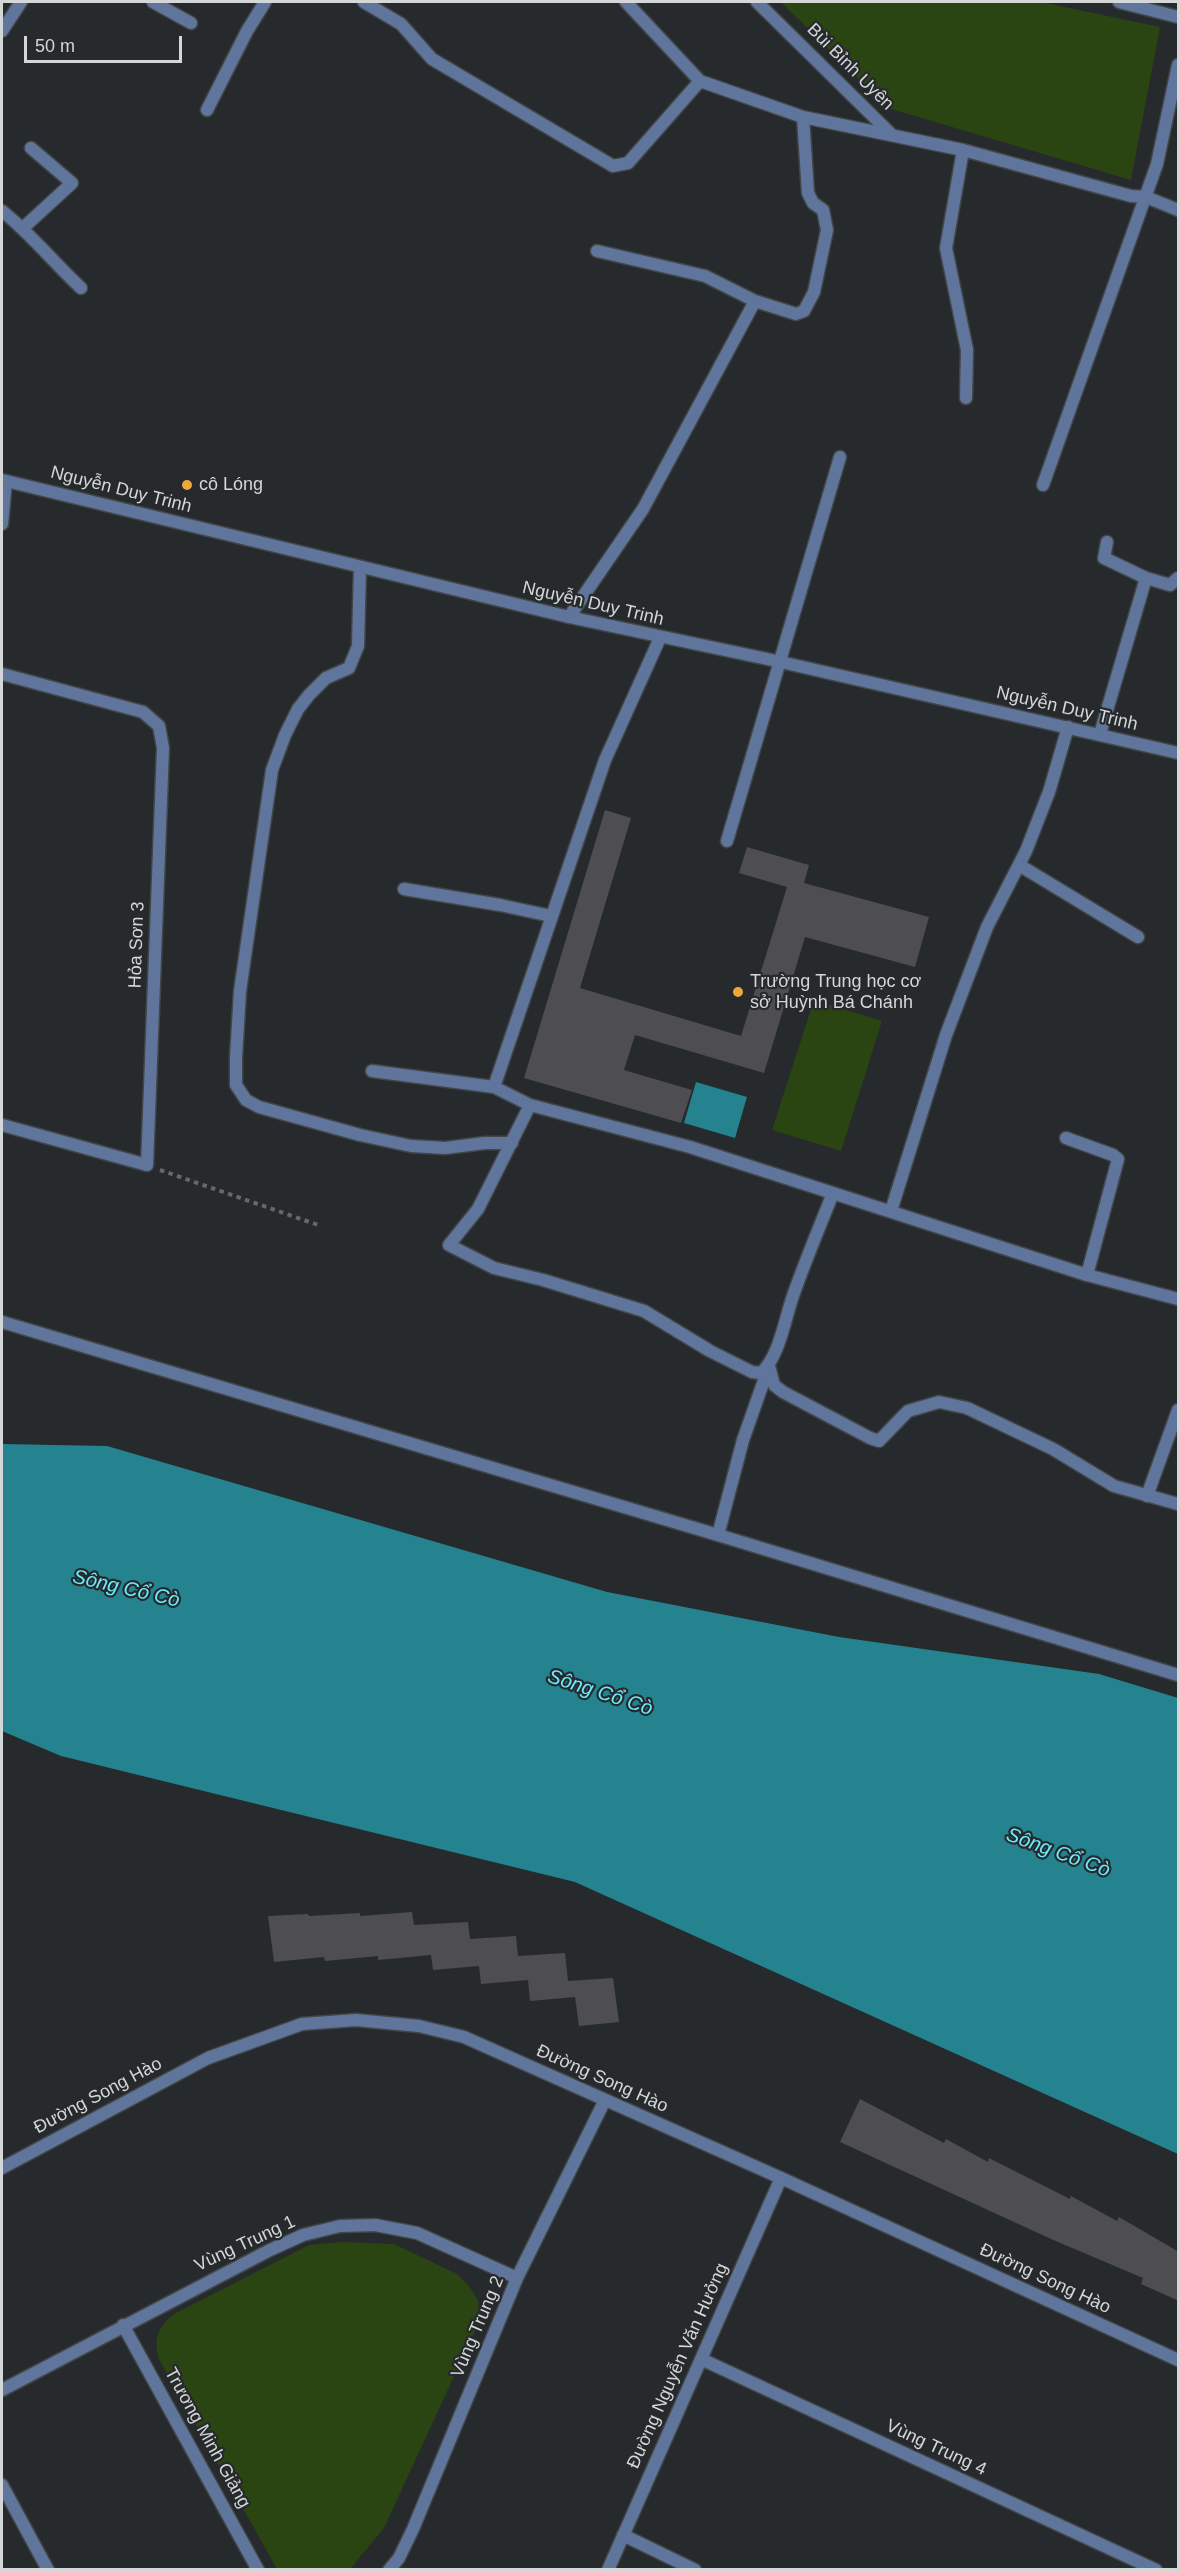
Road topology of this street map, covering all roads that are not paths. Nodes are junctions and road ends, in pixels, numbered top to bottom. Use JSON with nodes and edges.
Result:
{"nodes":[{"id":1,"x":21,"y":2,"type":"edge"},
{"id":2,"x":153,"y":2,"type":"edge"},
{"id":3,"x":265,"y":2,"type":"edge"},
{"id":4,"x":364,"y":2,"type":"edge"},
{"id":5,"x":626,"y":2,"type":"edge"},
{"id":6,"x":757,"y":2,"type":"edge"},
{"id":7,"x":1119,"y":2,"type":"edge"},
{"id":8,"x":1179,"y":17,"type":"edge"},
{"id":9,"x":191,"y":22,"type":"dead end"},
{"id":10,"x":2,"y":31,"type":"edge"},
{"id":11,"x":1179,"y":65,"type":"edge"},
{"id":12,"x":700,"y":81,"type":"junction"},
{"id":13,"x":207,"y":110,"type":"dead end"},
{"id":14,"x":803,"y":117,"type":"junction"},
{"id":15,"x":891,"y":133,"type":"junction"},
{"id":16,"x":32,"y":148,"type":"dead end"},
{"id":17,"x":963,"y":150,"type":"junction"},
{"id":18,"x":1146,"y":197,"type":"junction"},
{"id":19,"x":1179,"y":210,"type":"edge"},
{"id":20,"x":2,"y":211,"type":"edge"},
{"id":21,"x":23,"y":228,"type":"junction"},
{"id":22,"x":597,"y":251,"type":"dead end"},
{"id":23,"x":81,"y":288,"type":"dead end"},
{"id":24,"x":755,"y":301,"type":"junction"},
{"id":25,"x":966,"y":398,"type":"dead end"},
{"id":26,"x":840,"y":457,"type":"dead end"},
{"id":27,"x":4,"y":480,"type":"edge"},
{"id":28,"x":1043,"y":485,"type":"dead end"},
{"id":29,"x":2,"y":524,"type":"edge"},
{"id":30,"x":1107,"y":542,"type":"dead end"},
{"id":31,"x":360,"y":567,"type":"junction"},
{"id":32,"x":1146,"y":578,"type":"junction"},
{"id":33,"x":1179,"y":578,"type":"edge"},
{"id":34,"x":569,"y":617,"type":"junction"},
{"id":35,"x":660,"y":638,"type":"junction"},
{"id":36,"x":780,"y":662,"type":"junction"},
{"id":37,"x":2,"y":674,"type":"edge"},
{"id":38,"x":1068,"y":727,"type":"junction"},
{"id":39,"x":1100,"y":734,"type":"junction"},
{"id":40,"x":1179,"y":753,"type":"edge"},
{"id":41,"x":727,"y":841,"type":"dead end"},
{"id":42,"x":1019,"y":865,"type":"junction"},
{"id":43,"x":404,"y":889,"type":"dead end"},
{"id":44,"x":551,"y":916,"type":"junction"},
{"id":45,"x":1138,"y":937,"type":"dead end"},
{"id":46,"x":372,"y":1071,"type":"dead end"},
{"id":47,"x":494,"y":1087,"type":"junction"},
{"id":48,"x":530,"y":1105,"type":"junction"},
{"id":49,"x":2,"y":1125,"type":"edge"},
{"id":50,"x":1066,"y":1138,"type":"dead end"},
{"id":51,"x":512,"y":1143,"type":"junction"},
{"id":52,"x":833,"y":1193,"type":"junction"},
{"id":53,"x":891,"y":1211,"type":"junction"},
{"id":54,"x":1087,"y":1275,"type":"junction"},
{"id":55,"x":1179,"y":1299,"type":"edge"},
{"id":56,"x":2,"y":1322,"type":"edge"},
{"id":57,"x":769,"y":1366,"type":"junction"},
{"id":58,"x":1179,"y":1410,"type":"edge"},
{"id":59,"x":1147,"y":1496,"type":"junction"},
{"id":60,"x":1179,"y":1504,"type":"edge"},
{"id":61,"x":718,"y":1535,"type":"junction"},
{"id":62,"x":1179,"y":1675,"type":"edge"},
{"id":63,"x":606,"y":2100,"type":"junction"},
{"id":64,"x":2,"y":2168,"type":"edge"},
{"id":65,"x":781,"y":2178,"type":"junction"},
{"id":66,"x":517,"y":2278,"type":"junction"},
{"id":67,"x":123,"y":2325,"type":"junction"},
{"id":68,"x":701,"y":2359,"type":"junction"},
{"id":69,"x":1179,"y":2360,"type":"edge"},
{"id":70,"x":2,"y":2390,"type":"edge"},
{"id":71,"x":2,"y":2485,"type":"edge"},
{"id":72,"x":623,"y":2535,"type":"junction"},
{"id":73,"x":48,"y":2570,"type":"edge"},
{"id":74,"x":258,"y":2570,"type":"edge"},
{"id":75,"x":389,"y":2570,"type":"edge"},
{"id":76,"x":608,"y":2570,"type":"edge"},
{"id":77,"x":695,"y":2570,"type":"edge"},
{"id":78,"x":1156,"y":2570,"type":"edge"}],
"edges":[{"from":1,"to":10,"type":"street"},
{"from":2,"to":9,"type":"street"},
{"from":3,"to":13,"type":"street"},
{"from":4,"to":12,"type":"street"},
{"from":5,"to":12,"type":"street"},
{"from":6,"to":15,"type":"street","name":"Bùi Bỉnh Uyên"},
{"from":7,"to":8,"type":"street"},
{"from":11,"to":18,"type":"street"},
{"from":12,"to":14,"type":"street"},
{"from":14,"to":15,"type":"street"},
{"from":14,"to":24,"type":"street"},
{"from":15,"to":17,"type":"street"},
{"from":16,"to":21,"type":"street"},
{"from":17,"to":18,"type":"street"},
{"from":17,"to":25,"type":"street"},
{"from":18,"to":19,"type":"street"},
{"from":18,"to":28,"type":"street"},
{"from":20,"to":21,"type":"street"},
{"from":21,"to":23,"type":"street"},
{"from":22,"to":24,"type":"street"},
{"from":24,"to":34,"type":"street"},
{"from":26,"to":36,"type":"street"},
{"from":27,"to":29,"type":"street"},
{"from":27,"to":31,"type":"street","name":"Nguyễn Duy Trinh"},
{"from":30,"to":32,"type":"street"},
{"from":31,"to":34,"type":"street","name":"Nguyễn Duy Trinh"},
{"from":31,"to":51,"type":"street"},
{"from":32,"to":33,"type":"street"},
{"from":32,"to":39,"type":"street"},
{"from":34,"to":35,"type":"street","name":"Nguyễn Duy Trinh"},
{"from":35,"to":36,"type":"street","name":"Nguyễn Duy Trinh"},
{"from":35,"to":44,"type":"street"},
{"from":36,"to":38,"type":"street","name":"Nguyễn Duy Trinh"},
{"from":36,"to":41,"type":"street"},
{"from":37,"to":49,"type":"street","name":"Hỏa Sơn 3"},
{"from":38,"to":39,"type":"street","name":"Nguyễn Duy Trinh"},
{"from":38,"to":42,"type":"street"},
{"from":39,"to":40,"type":"street","name":"Nguyễn Duy Trinh"},
{"from":42,"to":45,"type":"street"},
{"from":42,"to":53,"type":"street"},
{"from":43,"to":44,"type":"street"},
{"from":44,"to":47,"type":"street"},
{"from":46,"to":47,"type":"street"},
{"from":47,"to":48,"type":"street"},
{"from":48,"to":51,"type":"street"},
{"from":48,"to":52,"type":"street"},
{"from":50,"to":54,"type":"street"},
{"from":51,"to":57,"type":"street"},
{"from":52,"to":53,"type":"street"},
{"from":52,"to":57,"type":"street"},
{"from":53,"to":54,"type":"street"},
{"from":54,"to":55,"type":"street"},
{"from":56,"to":61,"type":"street"},
{"from":57,"to":59,"type":"street"},
{"from":57,"to":61,"type":"street"},
{"from":58,"to":59,"type":"street"},
{"from":59,"to":60,"type":"street"},
{"from":61,"to":62,"type":"street"},
{"from":63,"to":64,"type":"street","name":"Đường Song Hào"},
{"from":63,"to":65,"type":"street","name":"Đường Song Hào"},
{"from":63,"to":66,"type":"street","name":"Vùng Trung 2"},
{"from":65,"to":68,"type":"street","name":"Đường Nguyễn Văn Hưởng"},
{"from":65,"to":69,"type":"street","name":"Đường Song Hào"},
{"from":66,"to":67,"type":"street","name":"Vùng Trung 1"},
{"from":66,"to":75,"type":"street","name":"Vùng Trung 2"},
{"from":67,"to":70,"type":"street","name":"Vùng Trung 1"},
{"from":67,"to":74,"type":"street","name":"Trương Minh Giảng"},
{"from":68,"to":72,"type":"street","name":"Đường Nguyễn Văn Hưởng"},
{"from":68,"to":78,"type":"street","name":"Vùng Trung 4"},
{"from":71,"to":73,"type":"street"},
{"from":72,"to":76,"type":"street","name":"Đường Nguyễn Văn Hưởng"},
{"from":72,"to":77,"type":"street"}]}
